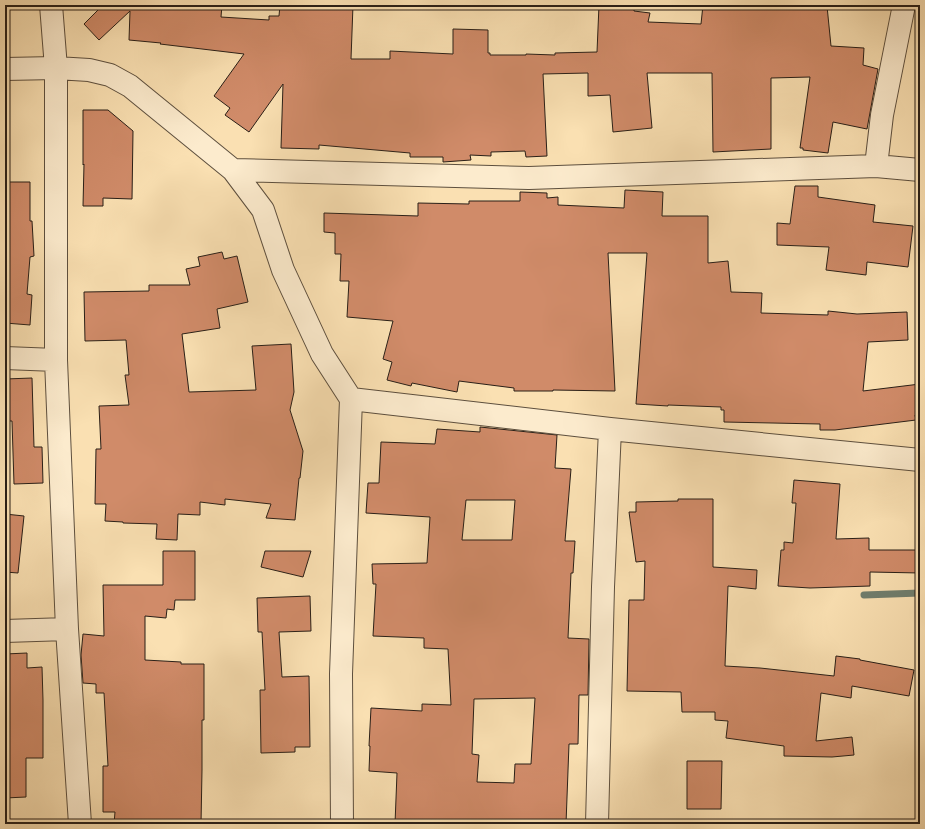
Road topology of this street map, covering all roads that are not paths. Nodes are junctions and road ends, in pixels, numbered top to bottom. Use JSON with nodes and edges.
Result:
{"nodes":[{"id":1,"x":51,"y":5,"type":"edge"},
{"id":2,"x":904,"y":5,"type":"edge"},
{"id":3,"x":56,"y":68,"type":"junction"},
{"id":4,"x":5,"y":69,"type":"edge"},
{"id":5,"x":876,"y":166,"type":"junction"},
{"id":6,"x":233,"y":170,"type":"junction"},
{"id":7,"x":920,"y":170,"type":"edge"},
{"id":8,"x":5,"y":358,"type":"edge"},
{"id":9,"x":56,"y":360,"type":"junction"},
{"id":10,"x":351,"y":399,"type":"junction"},
{"id":11,"x":610,"y":429,"type":"junction"},
{"id":12,"x":920,"y":460,"type":"edge"},
{"id":13,"x":67,"y":628,"type":"junction"},
{"id":14,"x":5,"y":631,"type":"edge"},
{"id":15,"x":80,"y":824,"type":"edge"},
{"id":16,"x":342,"y":824,"type":"edge"},
{"id":17,"x":597,"y":824,"type":"edge"}],
"edges":[{"from":1,"to":3,"type":"street"},
{"from":2,"to":5,"type":"street"},
{"from":3,"to":4,"type":"street"},
{"from":3,"to":6,"type":"street"},
{"from":3,"to":9,"type":"street"},
{"from":5,"to":6,"type":"street"},
{"from":5,"to":7,"type":"street"},
{"from":6,"to":10,"type":"street"},
{"from":8,"to":9,"type":"street"},
{"from":9,"to":13,"type":"street"},
{"from":10,"to":11,"type":"street"},
{"from":10,"to":16,"type":"street"},
{"from":11,"to":12,"type":"street"},
{"from":11,"to":17,"type":"street"},
{"from":13,"to":14,"type":"street"},
{"from":13,"to":15,"type":"street"}]}
